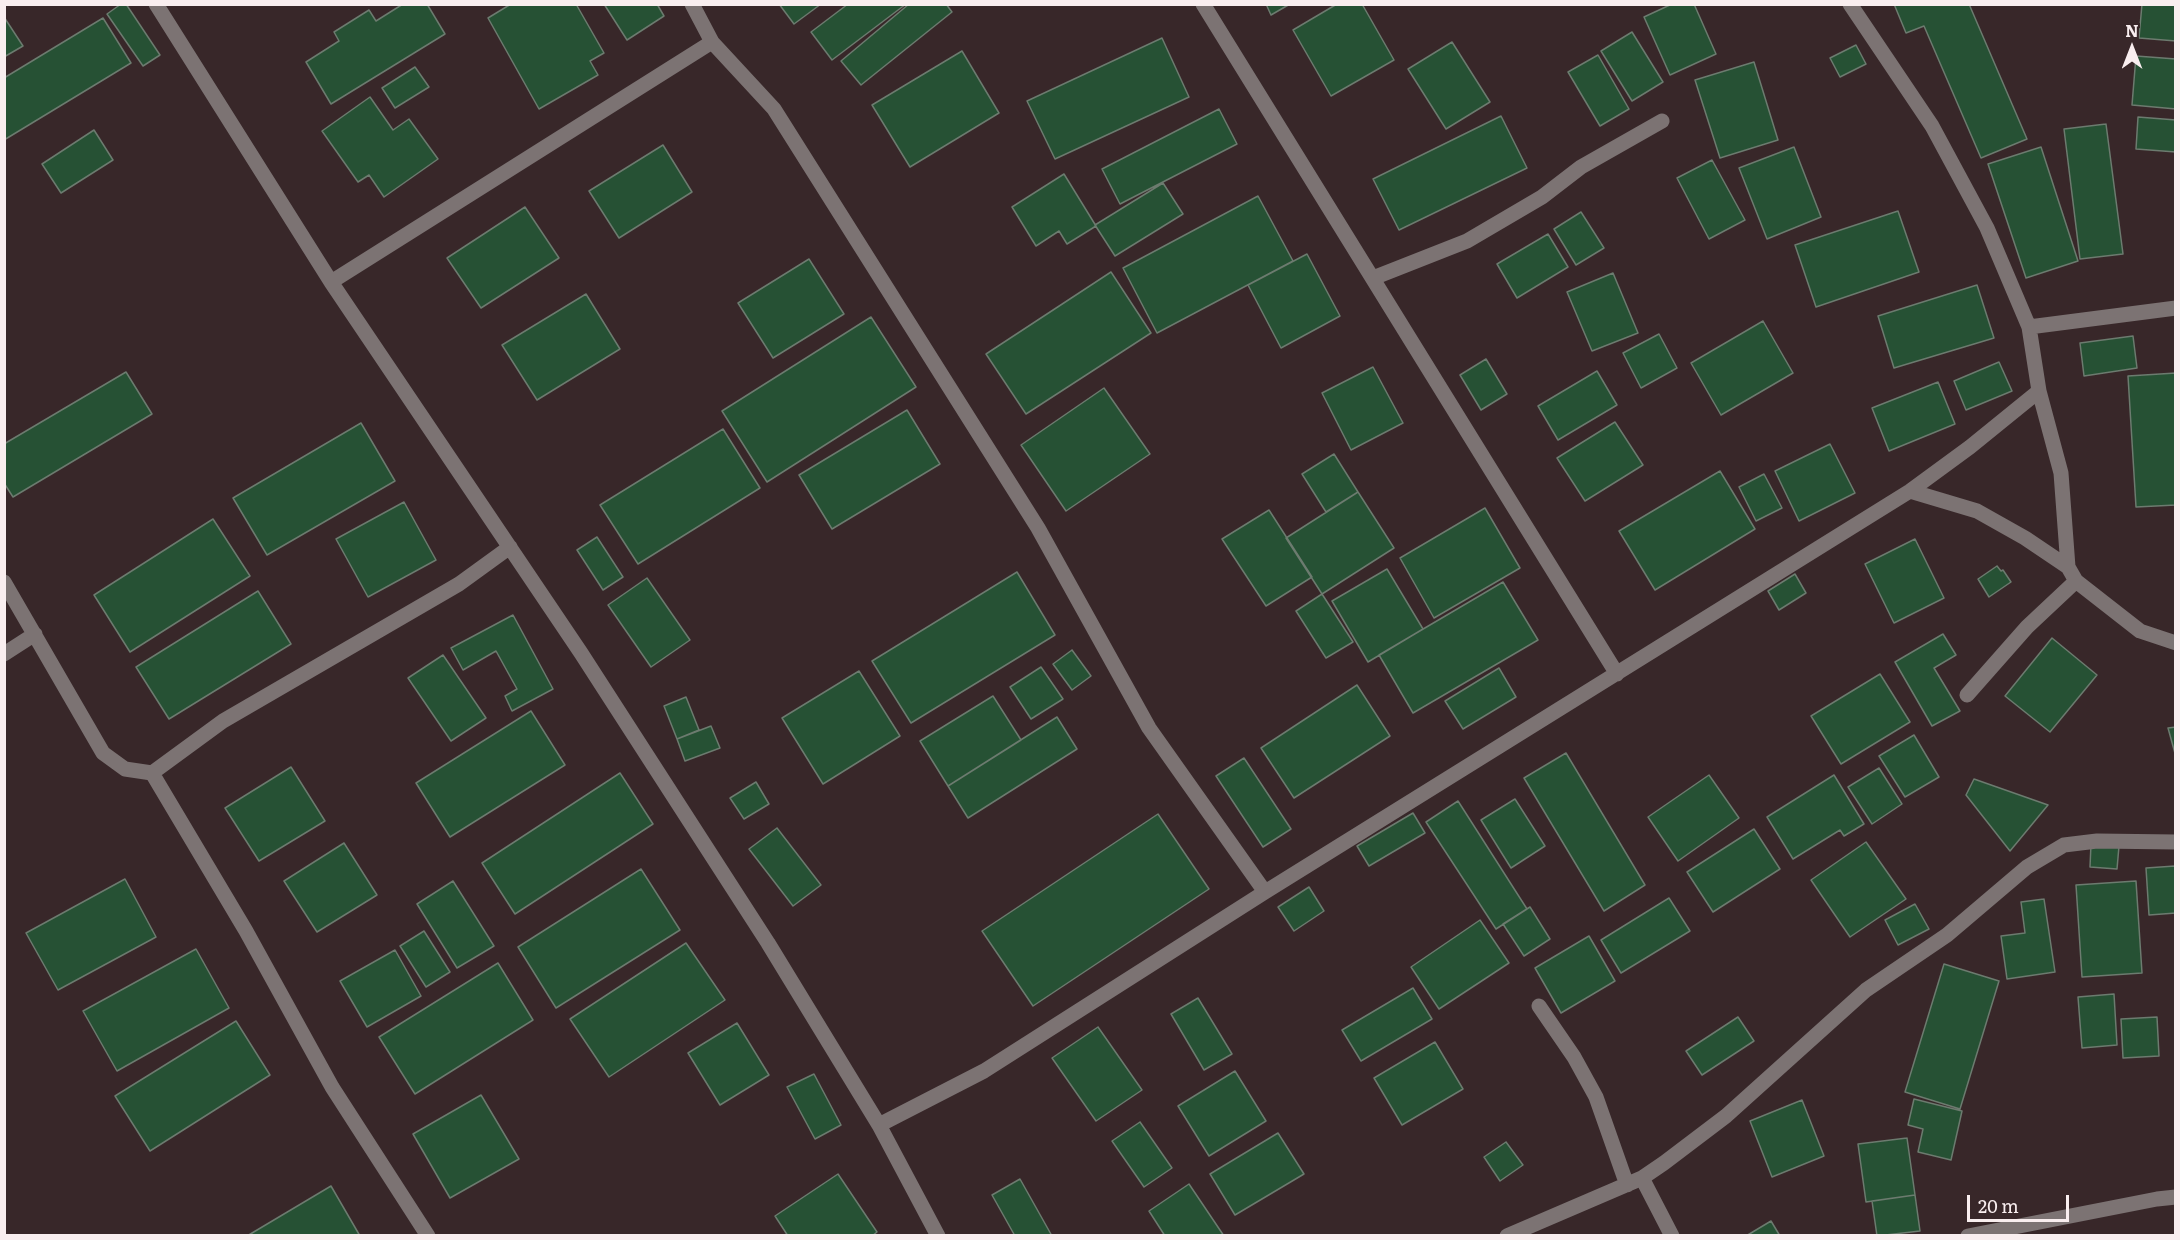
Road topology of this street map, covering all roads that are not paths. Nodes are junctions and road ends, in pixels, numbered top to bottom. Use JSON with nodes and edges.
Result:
{"nodes":[{"id":1,"x":156,"y":4,"type":"edge"},
{"id":2,"x":692,"y":4,"type":"edge"},
{"id":3,"x":1203,"y":4,"type":"edge"},
{"id":4,"x":1850,"y":4,"type":"edge"},
{"id":5,"x":712,"y":42,"type":"junction"},
{"id":6,"x":1662,"y":120,"type":"dead end"},
{"id":7,"x":1373,"y":278,"type":"junction"},
{"id":8,"x":331,"y":282,"type":"junction"},
{"id":9,"x":2175,"y":308,"type":"edge"},
{"id":10,"x":2029,"y":327,"type":"junction"},
{"id":11,"x":2039,"y":391,"type":"junction"},
{"id":12,"x":1910,"y":491,"type":"junction"},
{"id":13,"x":510,"y":547,"type":"junction"},
{"id":14,"x":2068,"y":567,"type":"junction"},
{"id":15,"x":2076,"y":581,"type":"junction"},
{"id":16,"x":4,"y":582,"type":"edge"},
{"id":17,"x":35,"y":634,"type":"junction"},
{"id":18,"x":2175,"y":643,"type":"edge"},
{"id":19,"x":4,"y":654,"type":"edge"},
{"id":20,"x":1617,"y":674,"type":"junction"},
{"id":21,"x":1968,"y":695,"type":"dead end"},
{"id":22,"x":152,"y":773,"type":"junction"},
{"id":23,"x":2175,"y":842,"type":"edge"},
{"id":24,"x":1265,"y":892,"type":"junction"},
{"id":25,"x":1539,"y":1006,"type":"dead end"},
{"id":26,"x":879,"y":1125,"type":"junction"},
{"id":27,"x":1642,"y":1178,"type":"junction"},
{"id":28,"x":1627,"y":1185,"type":"junction"},
{"id":29,"x":2175,"y":1197,"type":"edge"},
{"id":30,"x":428,"y":1236,"type":"edge"},
{"id":31,"x":938,"y":1236,"type":"edge"},
{"id":32,"x":1507,"y":1236,"type":"edge"},
{"id":33,"x":1672,"y":1236,"type":"edge"},
{"id":34,"x":1968,"y":1236,"type":"edge"}],
"edges":[{"from":1,"to":8,"type":"street"},
{"from":2,"to":5,"type":"street"},
{"from":3,"to":7,"type":"street"},
{"from":4,"to":10,"type":"street"},
{"from":5,"to":8,"type":"street"},
{"from":5,"to":24,"type":"street"},
{"from":6,"to":7,"type":"street"},
{"from":7,"to":20,"type":"street"},
{"from":8,"to":13,"type":"street"},
{"from":9,"to":10,"type":"street"},
{"from":10,"to":11,"type":"street"},
{"from":11,"to":12,"type":"street"},
{"from":11,"to":14,"type":"street"},
{"from":12,"to":14,"type":"street"},
{"from":12,"to":20,"type":"street"},
{"from":13,"to":22,"type":"street"},
{"from":13,"to":26,"type":"street"},
{"from":14,"to":15,"type":"street"},
{"from":15,"to":18,"type":"street"},
{"from":15,"to":21,"type":"street"},
{"from":16,"to":17,"type":"street"},
{"from":17,"to":19,"type":"street"},
{"from":17,"to":22,"type":"street"},
{"from":20,"to":24,"type":"street"},
{"from":22,"to":30,"type":"street"},
{"from":23,"to":27,"type":"street"},
{"from":24,"to":26,"type":"street"},
{"from":25,"to":28,"type":"street"},
{"from":26,"to":31,"type":"street"},
{"from":27,"to":28,"type":"street"},
{"from":27,"to":33,"type":"street"},
{"from":28,"to":32,"type":"street"},
{"from":29,"to":34,"type":"street"}]}
